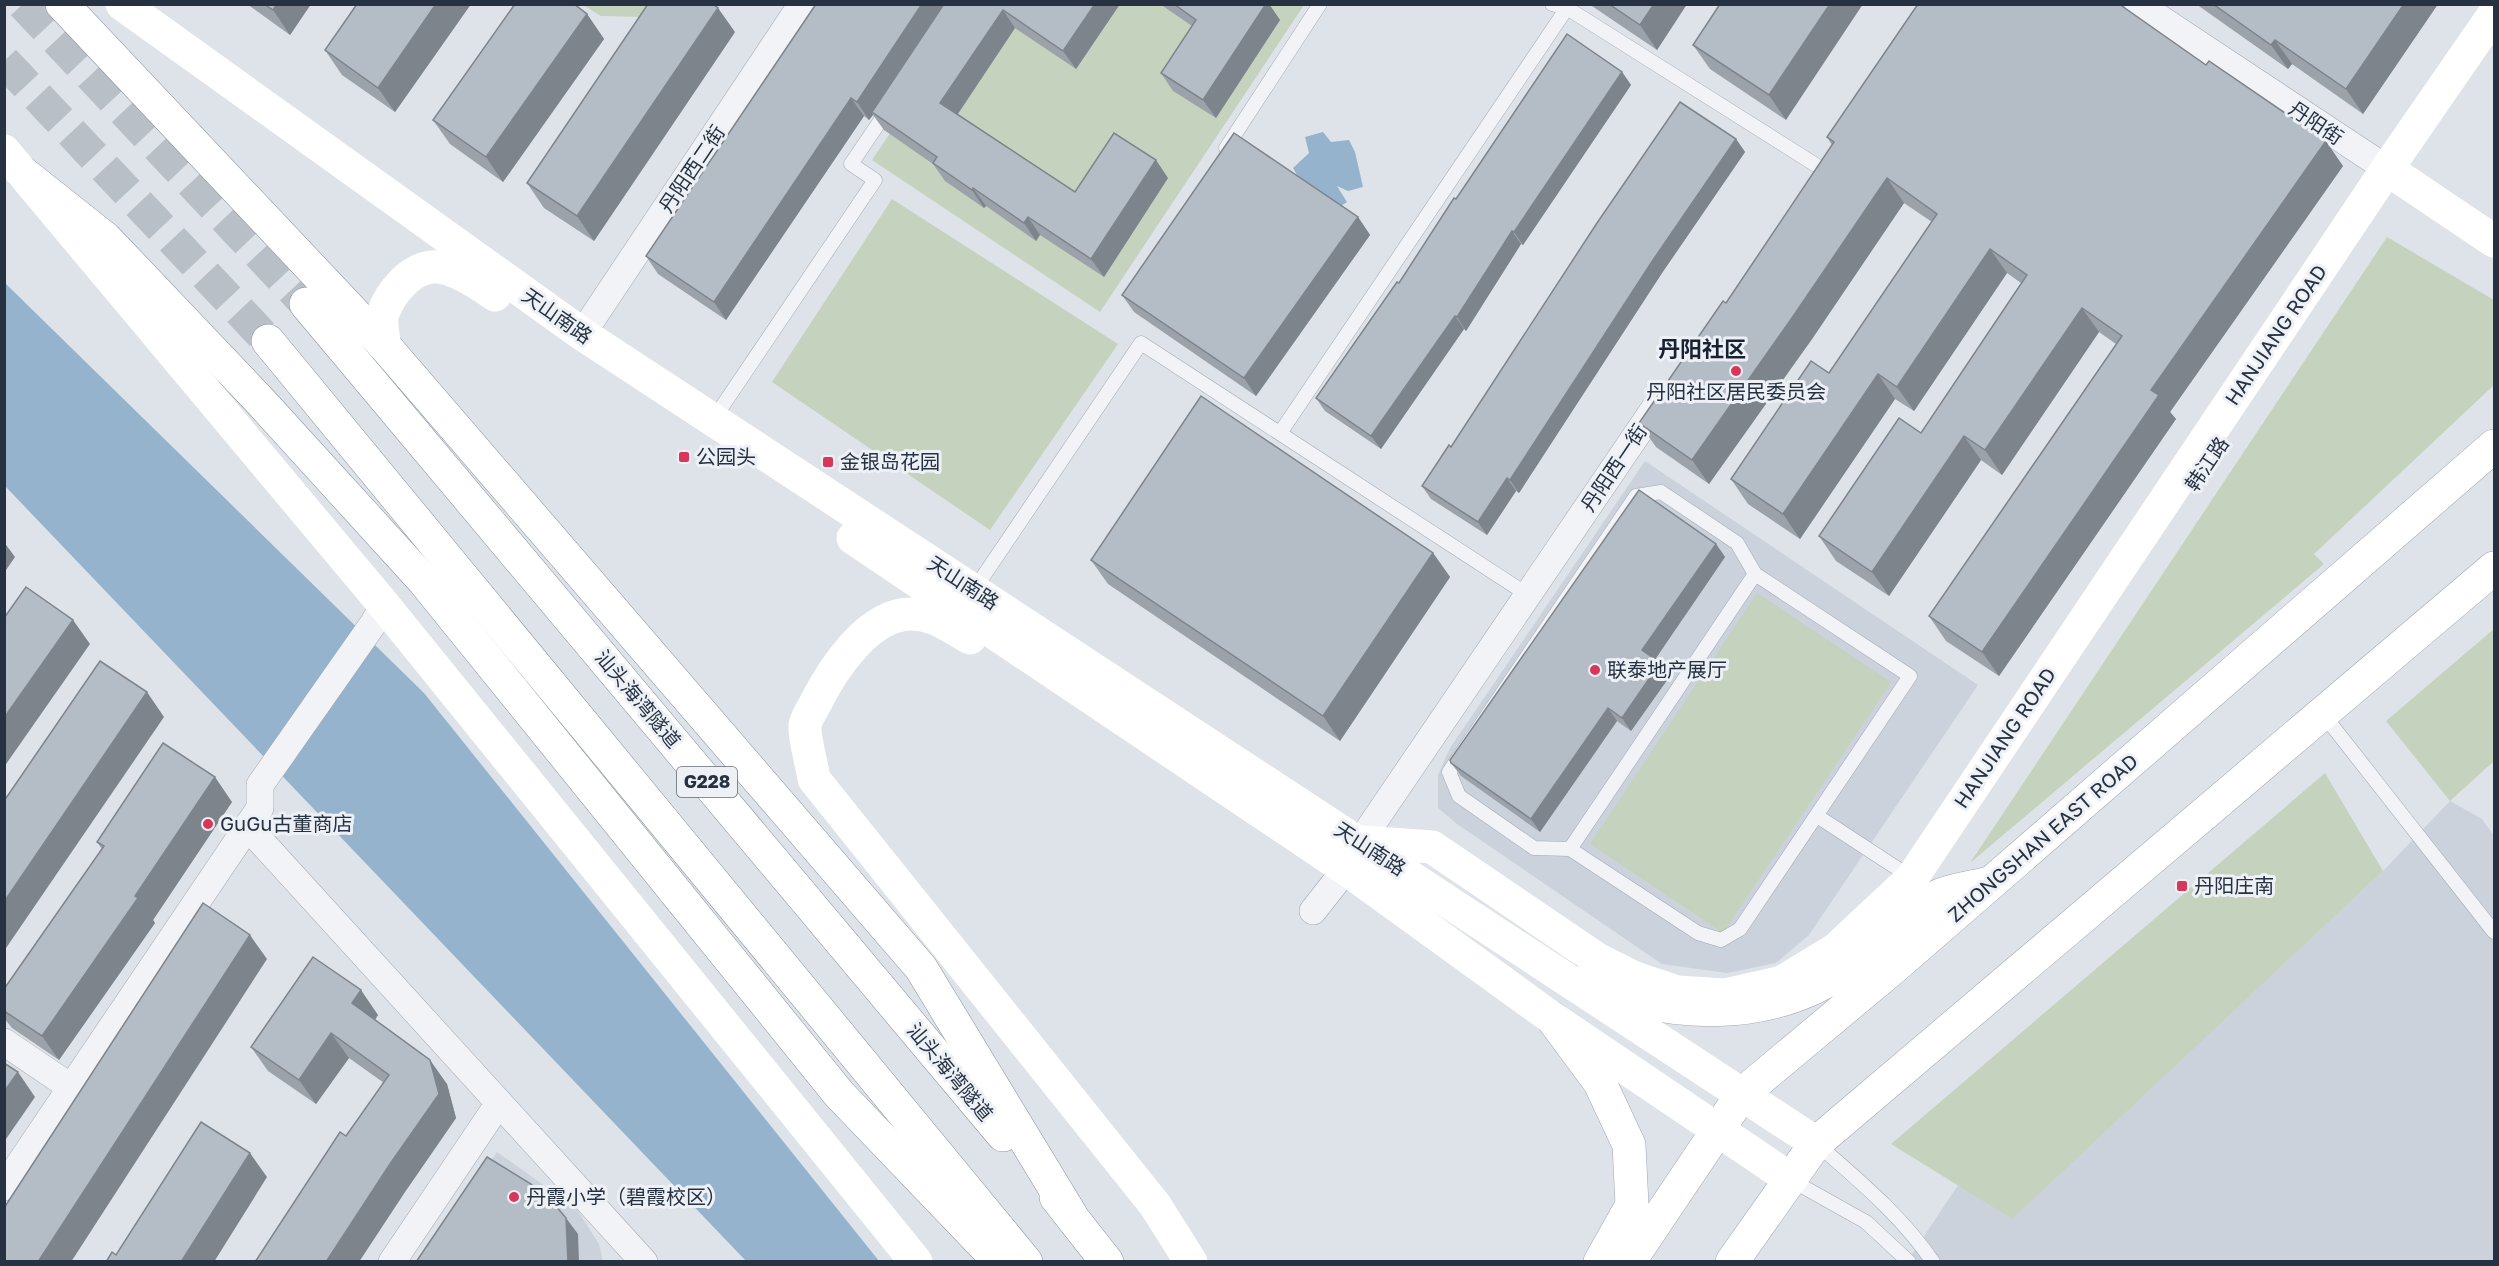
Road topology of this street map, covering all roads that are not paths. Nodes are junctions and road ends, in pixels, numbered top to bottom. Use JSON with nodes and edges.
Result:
{"nodes":[{"id":1,"x":62,"y":4,"type":"edge"},
{"id":2,"x":122,"y":4,"type":"edge"},
{"id":3,"x":802,"y":4,"type":"edge"},
{"id":4,"x":1320,"y":4,"type":"edge"},
{"id":5,"x":1552,"y":4,"type":"edge"},
{"id":6,"x":2138,"y":4,"type":"edge"},
{"id":7,"x":1567,"y":8,"type":"junction"},
{"id":8,"x":2494,"y":14,"type":"edge"},
{"id":9,"x":2494,"y":43,"type":"edge"},
{"id":10,"x":895,"y":99,"type":"edge"},
{"id":11,"x":1222,"y":154,"type":"edge"},
{"id":12,"x":14,"y":162,"type":"edge"},
{"id":13,"x":1819,"y":167,"type":"edge"},
{"id":14,"x":2394,"y":174,"type":"junction"},
{"id":15,"x":2494,"y":242,"type":"edge"},
{"id":16,"x":306,"y":304,"type":"tunnel mouth"},
{"id":17,"x":582,"y":334,"type":"junction"},
{"id":18,"x":268,"y":341,"type":"tunnel mouth"},
{"id":19,"x":384,"y":345,"type":"junction"},
{"id":20,"x":1680,"y":371,"type":"edge"},
{"id":21,"x":713,"y":420,"type":"junction"},
{"id":22,"x":1280,"y":433,"type":"junction"},
{"id":23,"x":2494,"y":446,"type":"edge"},
{"id":24,"x":2494,"y":568,"type":"edge"},
{"id":25,"x":1755,"y":574,"type":"junction"},
{"id":26,"x":974,"y":590,"type":"junction"},
{"id":27,"x":1528,"y":595,"type":"junction"},
{"id":28,"x":379,"y":614,"type":"junction"},
{"id":29,"x":1101,"y":705,"type":"junction"},
{"id":30,"x":2323,"y":714,"type":"junction"},
{"id":31,"x":1817,"y":816,"type":"junction"},
{"id":32,"x":248,"y":826,"type":"junction"},
{"id":33,"x":1570,"y":849,"type":"junction"},
{"id":34,"x":1353,"y":855,"type":"junction"},
{"id":35,"x":1912,"y":878,"type":"junction"},
{"id":36,"x":1992,"y":882,"type":"junction"},
{"id":37,"x":1313,"y":911,"type":"dead end"},
{"id":38,"x":2494,"y":932,"type":"edge"},
{"id":39,"x":1574,"y":982,"type":"junction"},
{"id":40,"x":1552,"y":1018,"type":"junction"},
{"id":41,"x":4,"y":1042,"type":"edge"},
{"id":42,"x":72,"y":1088,"type":"junction"},
{"id":43,"x":1742,"y":1094,"type":"junction"},
{"id":44,"x":499,"y":1103,"type":"junction"},
{"id":45,"x":1717,"y":1129,"type":"junction"},
{"id":46,"x":1816,"y":1143,"type":"junction"},
{"id":47,"x":1789,"y":1179,"type":"junction"},
{"id":48,"x":4,"y":1187,"type":"edge"},
{"id":49,"x":1071,"y":1215,"type":"junction"},
{"id":50,"x":392,"y":1262,"type":"edge"},
{"id":51,"x":644,"y":1262,"type":"edge"},
{"id":52,"x":916,"y":1262,"type":"edge"},
{"id":53,"x":1000,"y":1262,"type":"edge"},
{"id":54,"x":1026,"y":1262,"type":"edge"},
{"id":55,"x":1107,"y":1262,"type":"edge"},
{"id":56,"x":1191,"y":1262,"type":"edge"},
{"id":57,"x":1600,"y":1262,"type":"edge"},
{"id":58,"x":1629,"y":1262,"type":"edge"},
{"id":59,"x":1732,"y":1262,"type":"edge"},
{"id":60,"x":1909,"y":1262,"type":"edge"},
{"id":61,"x":1933,"y":1262,"type":"edge"}],
"edges":[{"from":1,"to":19,"type":"main road"},
{"from":2,"to":17,"type":"main road","name":"天山南路"},
{"from":3,"to":17,"type":"street","name":"丹阳西二街"},
{"from":4,"to":11,"type":"lane"},
{"from":5,"to":7,"type":"lane"},
{"from":6,"to":14,"type":"street","name":"丹阳街"},
{"from":7,"to":13,"type":"lane"},
{"from":7,"to":22,"type":"lane"},
{"from":8,"to":14,"type":"main road","name":"HANJIANG ROAD"},
{"from":9,"to":14,"type":"main road","name":"韩江路"},
{"from":10,"to":21,"type":"lane"},
{"from":12,"to":28,"type":"main road"},
{"from":12,"to":53,"type":"main road"},
{"from":14,"to":15,"type":"main road","name":"丹阳街"},
{"from":14,"to":35,"type":"main road","name":"HANJIANG ROAD"},
{"from":14,"to":35,"type":"main road","name":"韩江路"},
{"from":16,"to":49,"type":"main road","name":"汕头海湾隧道","number":"G228"},
{"from":17,"to":21,"type":"main road","name":"天山南路"},
{"from":18,"to":54,"type":"main road","number":"G228"},
{"from":19,"to":29,"type":"main road","name":"天山南路"},
{"from":19,"to":49,"type":"main road"},
{"from":20,"to":27,"type":"street","name":"丹阳西一街"},
{"from":21,"to":26,"type":"main road","name":"天山南路"},
{"from":22,"to":26,"type":"lane"},
{"from":22,"to":27,"type":"lane"},
{"from":23,"to":36,"type":"main road","name":"ZHONGSHAN EAST ROAD"},
{"from":24,"to":30,"type":"main road"},
{"from":25,"to":31,"type":"lane"},
{"from":25,"to":33,"type":"lane"},
{"from":25,"to":33,"type":"lane"},
{"from":26,"to":34,"type":"main road","name":"天山南路"},
{"from":27,"to":34,"type":"street","name":"丹阳西一街"},
{"from":28,"to":32,"type":"street"},
{"from":28,"to":52,"type":"main road"},
{"from":29,"to":34,"type":"main road","name":"天山南路"},
{"from":29,"to":56,"type":"main road"},
{"from":30,"to":38,"type":"lane"},
{"from":30,"to":46,"type":"main road"},
{"from":31,"to":33,"type":"lane"},
{"from":31,"to":35,"type":"lane"},
{"from":32,"to":42,"type":"street"},
{"from":32,"to":44,"type":"street"},
{"from":34,"to":35,"type":"main road"},
{"from":34,"to":37,"type":"street","name":"丹阳西一街"},
{"from":34,"to":39,"type":"main road","name":"天山南路"},
{"from":34,"to":40,"type":"main road","name":"天山南路"},
{"from":36,"to":39,"type":"main road"},
{"from":36,"to":43,"type":"main road","name":"ZHONGSHAN EAST ROAD"},
{"from":39,"to":43,"type":"main road","name":"天山南路"},
{"from":40,"to":45,"type":"main road","name":"天山南路"},
{"from":40,"to":57,"type":"main road"},
{"from":41,"to":42,"type":"street"},
{"from":42,"to":48,"type":"street"},
{"from":43,"to":45,"type":"main road","name":"ZHONGSHAN EAST ROAD"},
{"from":43,"to":46,"type":"main road","name":"天山南路"},
{"from":44,"to":50,"type":"street"},
{"from":44,"to":51,"type":"street"},
{"from":45,"to":47,"type":"main road","name":"天山南路"},
{"from":45,"to":58,"type":"main road","name":"ZHONGSHAN EAST ROAD"},
{"from":46,"to":47,"type":"main road"},
{"from":46,"to":61,"type":"lane"},
{"from":47,"to":59,"type":"main road"},
{"from":47,"to":60,"type":"lane"},
{"from":49,"to":55,"type":"main road","name":"汕头海湾隧道","number":"G228"}]}
